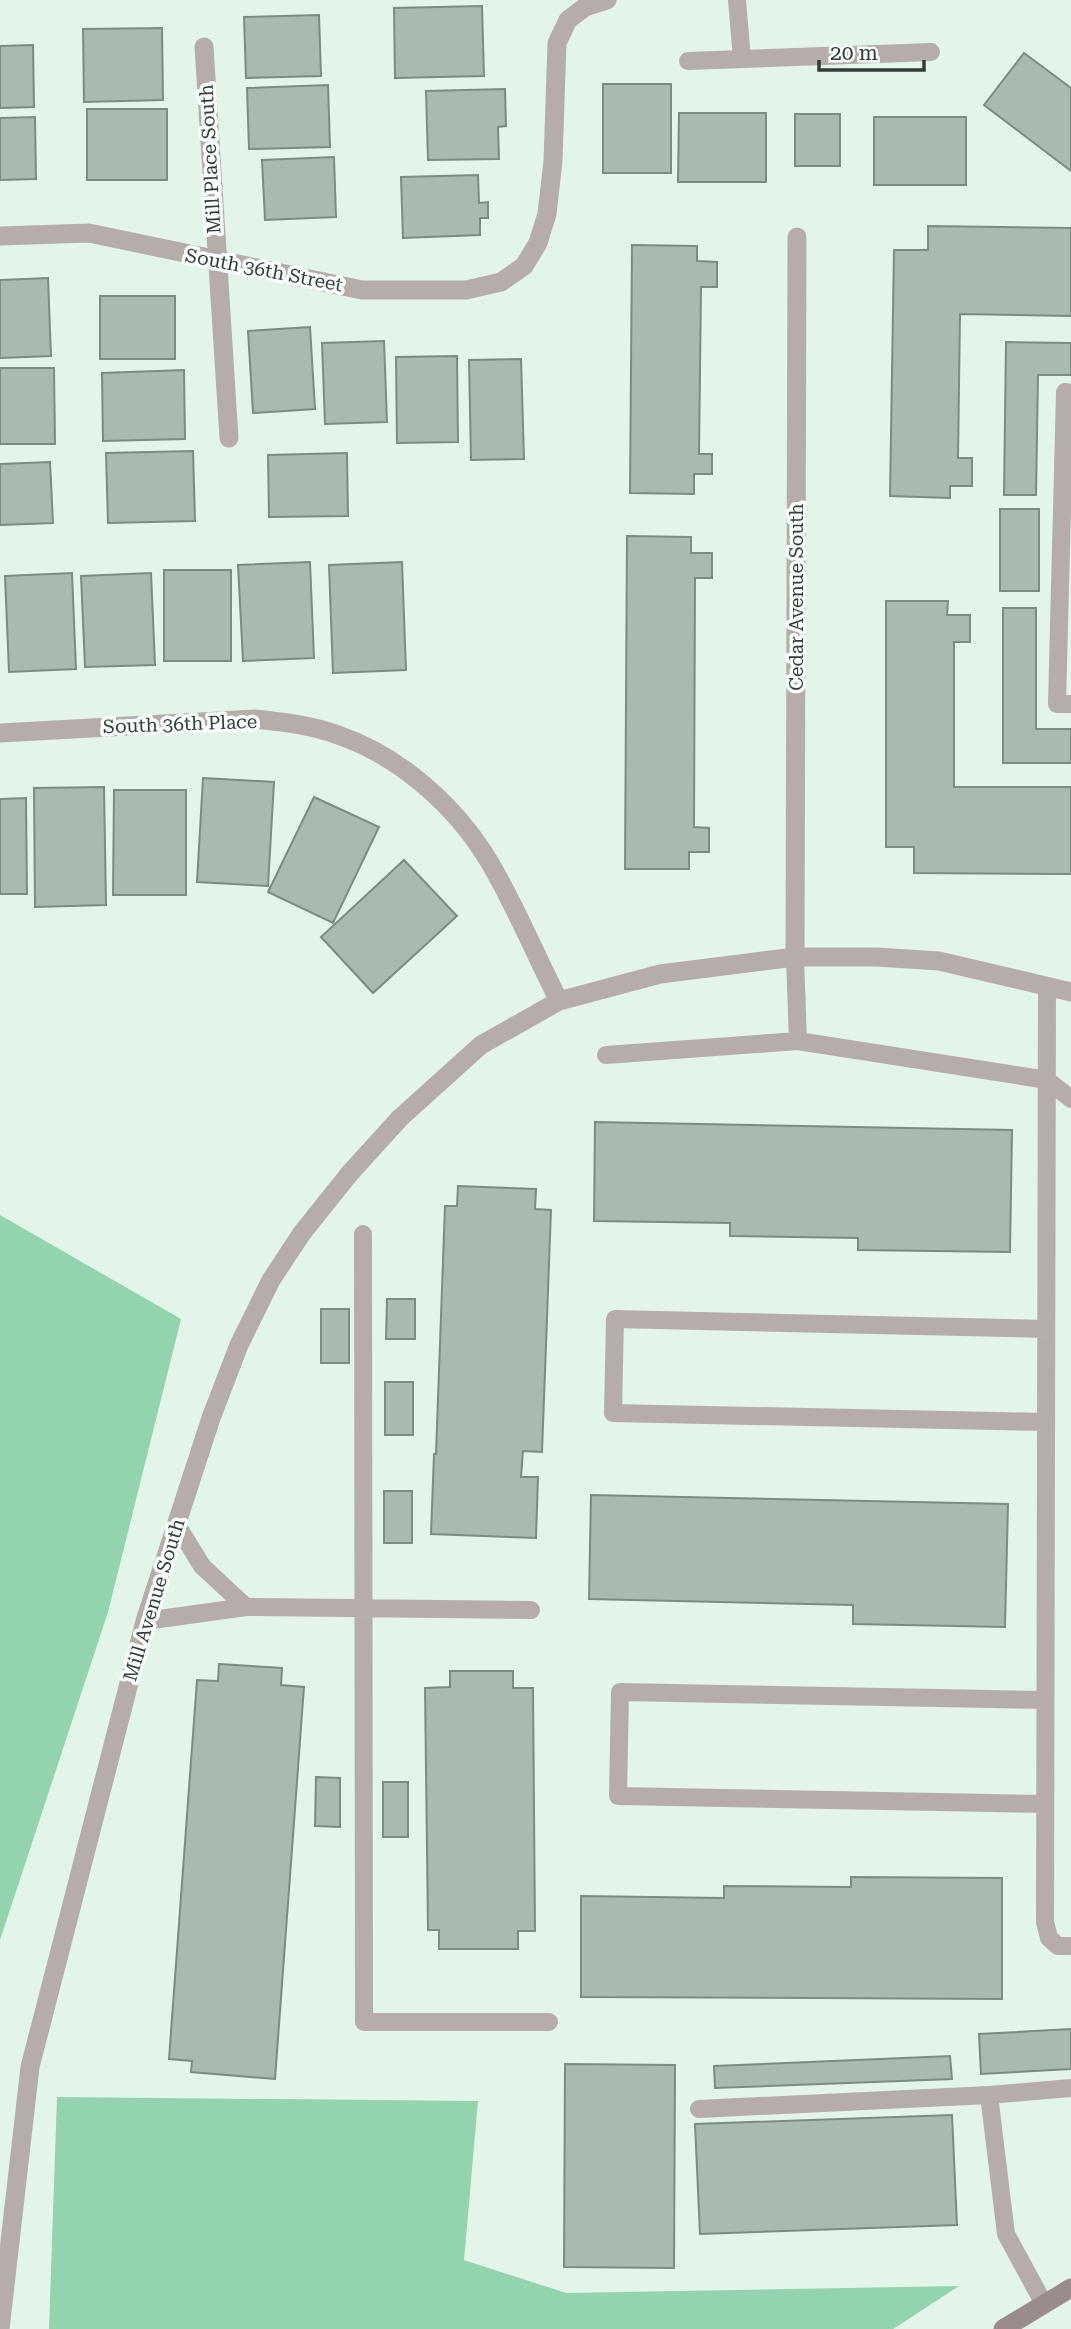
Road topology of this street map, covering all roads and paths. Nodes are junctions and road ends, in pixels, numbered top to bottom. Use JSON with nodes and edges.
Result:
{"nodes":[{"id":1,"x":607,"y":0,"type":"edge"},
{"id":2,"x":737,"y":0,"type":"edge"},
{"id":3,"x":204,"y":47,"type":"dead end"},
{"id":4,"x":931,"y":52,"type":"dead end"},
{"id":5,"x":742,"y":59,"type":"junction"},
{"id":6,"x":688,"y":61,"type":"dead end"},
{"id":7,"x":0,"y":236,"type":"edge"},
{"id":8,"x":797,"y":237,"type":"dead end"},
{"id":9,"x":216,"y":260,"type":"junction"},
{"id":10,"x":1071,"y":393,"type":"edge"},
{"id":11,"x":229,"y":438,"type":"dead end"},
{"id":12,"x":1071,"y":704,"type":"edge"},
{"id":13,"x":0,"y":733,"type":"edge"},
{"id":14,"x":795,"y":957,"type":"junction"},
{"id":15,"x":1047,"y":986,"type":"junction"},
{"id":16,"x":1071,"y":992,"type":"edge"},
{"id":17,"x":559,"y":1001,"type":"junction"},
{"id":18,"x":799,"y":1041,"type":"junction"},
{"id":19,"x":606,"y":1055,"type":"dead end"},
{"id":20,"x":1047,"y":1080,"type":"junction"},
{"id":21,"x":1071,"y":1099,"type":"edge"},
{"id":22,"x":363,"y":1234,"type":"dead end"},
{"id":23,"x":1046,"y":1329,"type":"junction"},
{"id":24,"x":1046,"y":1422,"type":"junction"},
{"id":25,"x":177,"y":1525,"type":"junction"},
{"id":26,"x":246,"y":1607,"type":"junction"},
{"id":27,"x":363,"y":1608,"type":"junction"},
{"id":28,"x":531,"y":1610,"type":"dead end"},
{"id":29,"x":145,"y":1621,"type":"junction"},
{"id":30,"x":1045,"y":1700,"type":"junction"},
{"id":31,"x":1045,"y":1804,"type":"junction"},
{"id":32,"x":1071,"y":1945,"type":"edge"},
{"id":33,"x":549,"y":2022,"type":"dead end"},
{"id":34,"x":1071,"y":2088,"type":"edge"},
{"id":35,"x":989,"y":2095,"type":"junction"},
{"id":36,"x":699,"y":2109,"type":"dead end"},
{"id":37,"x":1071,"y":2288,"type":"edge"},
{"id":38,"x":1044,"y":2304,"type":"junction"},
{"id":39,"x":0,"y":2329,"type":"edge"},
{"id":40,"x":1003,"y":2329,"type":"edge"}],
"edges":[{"from":1,"to":9,"type":"street","name":"South 36th Street"},
{"from":2,"to":5,"type":"lane"},
{"from":3,"to":9,"type":"street","name":"Mill Place South"},
{"from":4,"to":5,"type":"lane"},
{"from":5,"to":6,"type":"lane"},
{"from":7,"to":9,"type":"street","name":"South 36th Street"},
{"from":8,"to":14,"type":"street","name":"Cedar Avenue South"},
{"from":9,"to":11,"type":"street","name":"Mill Place South"},
{"from":10,"to":12,"type":"lane"},
{"from":13,"to":17,"type":"street","name":"South 36th Place"},
{"from":14,"to":15,"type":"street","name":"Mill Avenue South"},
{"from":14,"to":17,"type":"street","name":"Mill Avenue South"},
{"from":14,"to":18,"type":"lane"},
{"from":15,"to":16,"type":"street","name":"Mill Avenue South"},
{"from":15,"to":20,"type":"lane"},
{"from":17,"to":25,"type":"street","name":"Mill Avenue South"},
{"from":18,"to":19,"type":"lane"},
{"from":18,"to":20,"type":"lane"},
{"from":20,"to":21,"type":"lane"},
{"from":20,"to":23,"type":"lane"},
{"from":22,"to":27,"type":"lane"},
{"from":23,"to":24,"type":"lane"},
{"from":23,"to":24,"type":"lane"},
{"from":24,"to":30,"type":"lane"},
{"from":25,"to":26,"type":"lane"},
{"from":25,"to":29,"type":"street","name":"Mill Avenue South"},
{"from":26,"to":27,"type":"lane"},
{"from":26,"to":29,"type":"lane"},
{"from":27,"to":28,"type":"lane"},
{"from":27,"to":33,"type":"lane"},
{"from":29,"to":39,"type":"street","name":"Mill Avenue South"},
{"from":30,"to":31,"type":"lane"},
{"from":30,"to":31,"type":"lane"},
{"from":31,"to":32,"type":"lane"},
{"from":34,"to":35,"type":"lane"},
{"from":35,"to":36,"type":"lane"},
{"from":35,"to":38,"type":"lane"},
{"from":37,"to":38,"type":"main road"},
{"from":38,"to":40,"type":"main road"}]}
